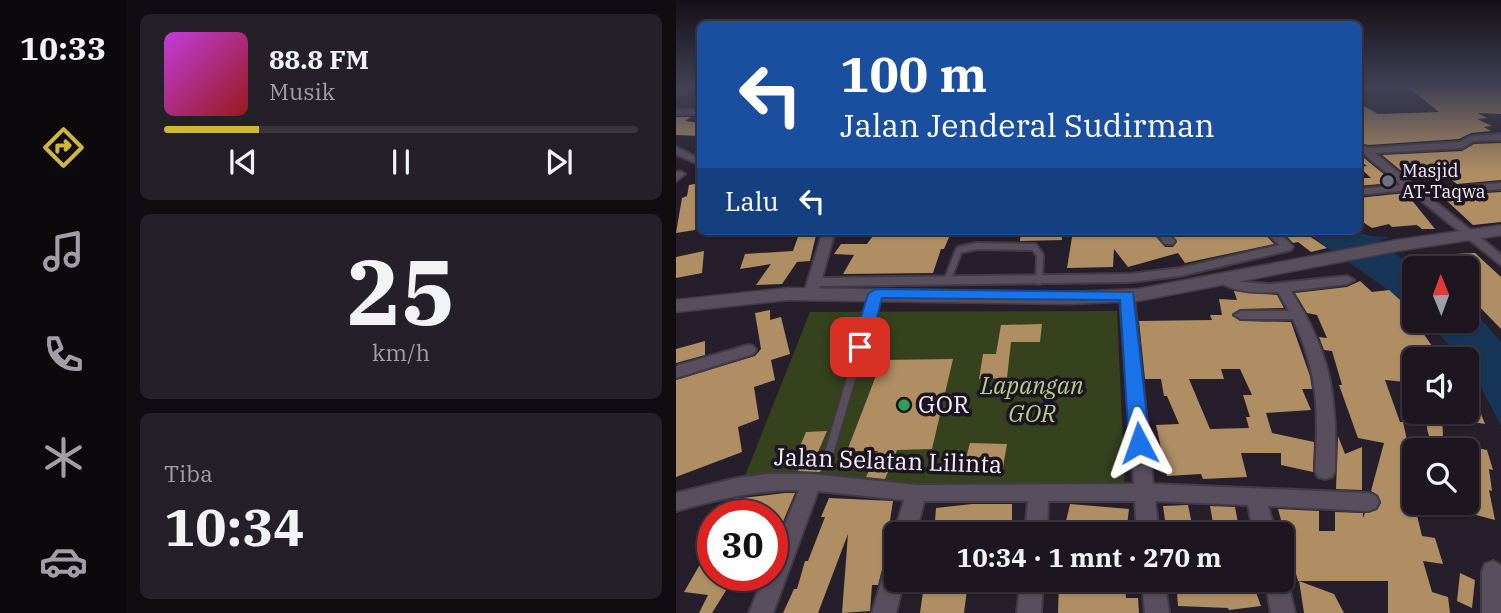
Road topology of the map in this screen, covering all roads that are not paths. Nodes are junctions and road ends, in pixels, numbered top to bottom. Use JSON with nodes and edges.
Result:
{"nodes":[{"id":1,"x":1501,"y":137,"type":"edge"},
{"id":2,"x":1362,"y":149,"type":"edge"},
{"id":3,"x":676,"y":150,"type":"edge"},
{"id":4,"x":697,"y":160,"type":"edge"},
{"id":5,"x":1501,"y":186,"type":"edge"},
{"id":6,"x":1415,"y":190,"type":"junction"},
{"id":7,"x":1362,"y":192,"type":"edge"},
{"id":8,"x":1501,"y":230,"type":"edge"},
{"id":9,"x":1464,"y":234,"type":"junction"},
{"id":10,"x":828,"y":235,"type":"edge"},
{"id":11,"x":1164,"y":235,"type":"edge"},
{"id":12,"x":1275,"y":235,"type":"edge"},
{"id":13,"x":1169,"y":241,"type":"dead end"},
{"id":14,"x":1501,"y":262,"type":"edge"},
{"id":15,"x":1186,"y":279,"type":"junction"},
{"id":16,"x":1224,"y":280,"type":"junction"},
{"id":17,"x":1347,"y":280,"type":"dead end"},
{"id":18,"x":947,"y":281,"type":"junction"},
{"id":19,"x":1039,"y":281,"type":"junction"},
{"id":20,"x":1281,"y":286,"type":"junction"},
{"id":21,"x":813,"y":287,"type":"junction"},
{"id":22,"x":876,"y":294,"type":"junction"},
{"id":23,"x":1128,"y":296,"type":"junction"},
{"id":24,"x":676,"y":306,"type":"edge"},
{"id":25,"x":1241,"y":315,"type":"dead end"},
{"id":26,"x":1298,"y":315,"type":"junction"},
{"id":27,"x":748,"y":349,"type":"dead end"},
{"id":28,"x":676,"y":372,"type":"edge"},
{"id":29,"x":829,"y":453,"type":"dead end"},
{"id":30,"x":1325,"y":471,"type":"dead end"},
{"id":31,"x":812,"y":482,"type":"junction"},
{"id":32,"x":1039,"y":492,"type":"junction"},
{"id":33,"x":1143,"y":492,"type":"junction"},
{"id":34,"x":916,"y":493,"type":"junction"},
{"id":35,"x":1256,"y":497,"type":"junction"},
{"id":36,"x":676,"y":502,"type":"edge"},
{"id":37,"x":1369,"y":502,"type":"dead end"},
{"id":38,"x":908,"y":522,"type":"edge"},
{"id":39,"x":1037,"y":522,"type":"edge"},
{"id":40,"x":1147,"y":522,"type":"edge"},
{"id":41,"x":1262,"y":522,"type":"edge"},
{"id":42,"x":1493,"y":572,"type":"dead end"},
{"id":43,"x":889,"y":592,"type":"edge"},
{"id":44,"x":1031,"y":592,"type":"edge"},
{"id":45,"x":1155,"y":592,"type":"edge"},
{"id":46,"x":1279,"y":592,"type":"edge"},
{"id":47,"x":761,"y":613,"type":"edge"},
{"id":48,"x":884,"y":613,"type":"edge"},
{"id":49,"x":1029,"y":613,"type":"edge"},
{"id":50,"x":1157,"y":613,"type":"edge"},
{"id":51,"x":1283,"y":613,"type":"edge"},
{"id":52,"x":1494,"y":613,"type":"edge"}],
"edges":[{"from":1,"to":2,"type":"street"},
{"from":2,"to":6,"type":"street"},
{"from":3,"to":4,"type":"street"},
{"from":5,"to":6,"type":"street"},
{"from":6,"to":7,"type":"street"},
{"from":6,"to":9,"type":"street"},
{"from":8,"to":9,"type":"main road"},
{"from":9,"to":14,"type":"street"},
{"from":9,"to":16,"type":"main road"},
{"from":10,"to":21,"type":"street"},
{"from":11,"to":13,"type":"street"},
{"from":12,"to":15,"type":"street"},
{"from":15,"to":16,"type":"main road"},
{"from":15,"to":19,"type":"street"},
{"from":15,"to":23,"type":"main road"},
{"from":16,"to":20,"type":"street"},
{"from":17,"to":20,"type":"street"},
{"from":18,"to":19,"type":"street"},
{"from":18,"to":19,"type":"lane"},
{"from":18,"to":21,"type":"street"},
{"from":20,"to":26,"type":"street"},
{"from":21,"to":22,"type":"main road"},
{"from":21,"to":24,"type":"main road"},
{"from":22,"to":23,"type":"main road"},
{"from":22,"to":29,"type":"lane"},
{"from":23,"to":33,"type":"street"},
{"from":25,"to":26,"type":"street"},
{"from":26,"to":30,"type":"street"},
{"from":27,"to":28,"type":"street"},
{"from":31,"to":34,"type":"street","name":"Jalan Selatan Lilinta"},
{"from":31,"to":36,"type":"street","name":"Jalan Selatan Lilinta"},
{"from":31,"to":47,"type":"street"},
{"from":32,"to":33,"type":"street","name":"Jalan Selatan Lilinta"},
{"from":32,"to":34,"type":"street","name":"Jalan Selatan Lilinta"},
{"from":32,"to":39,"type":"street"},
{"from":33,"to":35,"type":"street","name":"Jalan Selatan Lilinta"},
{"from":33,"to":40,"type":"street"},
{"from":34,"to":38,"type":"street"},
{"from":35,"to":37,"type":"street","name":"Jalan Selatan Lilinta"},
{"from":35,"to":41,"type":"street"},
{"from":42,"to":52,"type":"street"},
{"from":43,"to":48,"type":"street"},
{"from":44,"to":49,"type":"street"},
{"from":45,"to":50,"type":"street"},
{"from":46,"to":51,"type":"street"}]}
